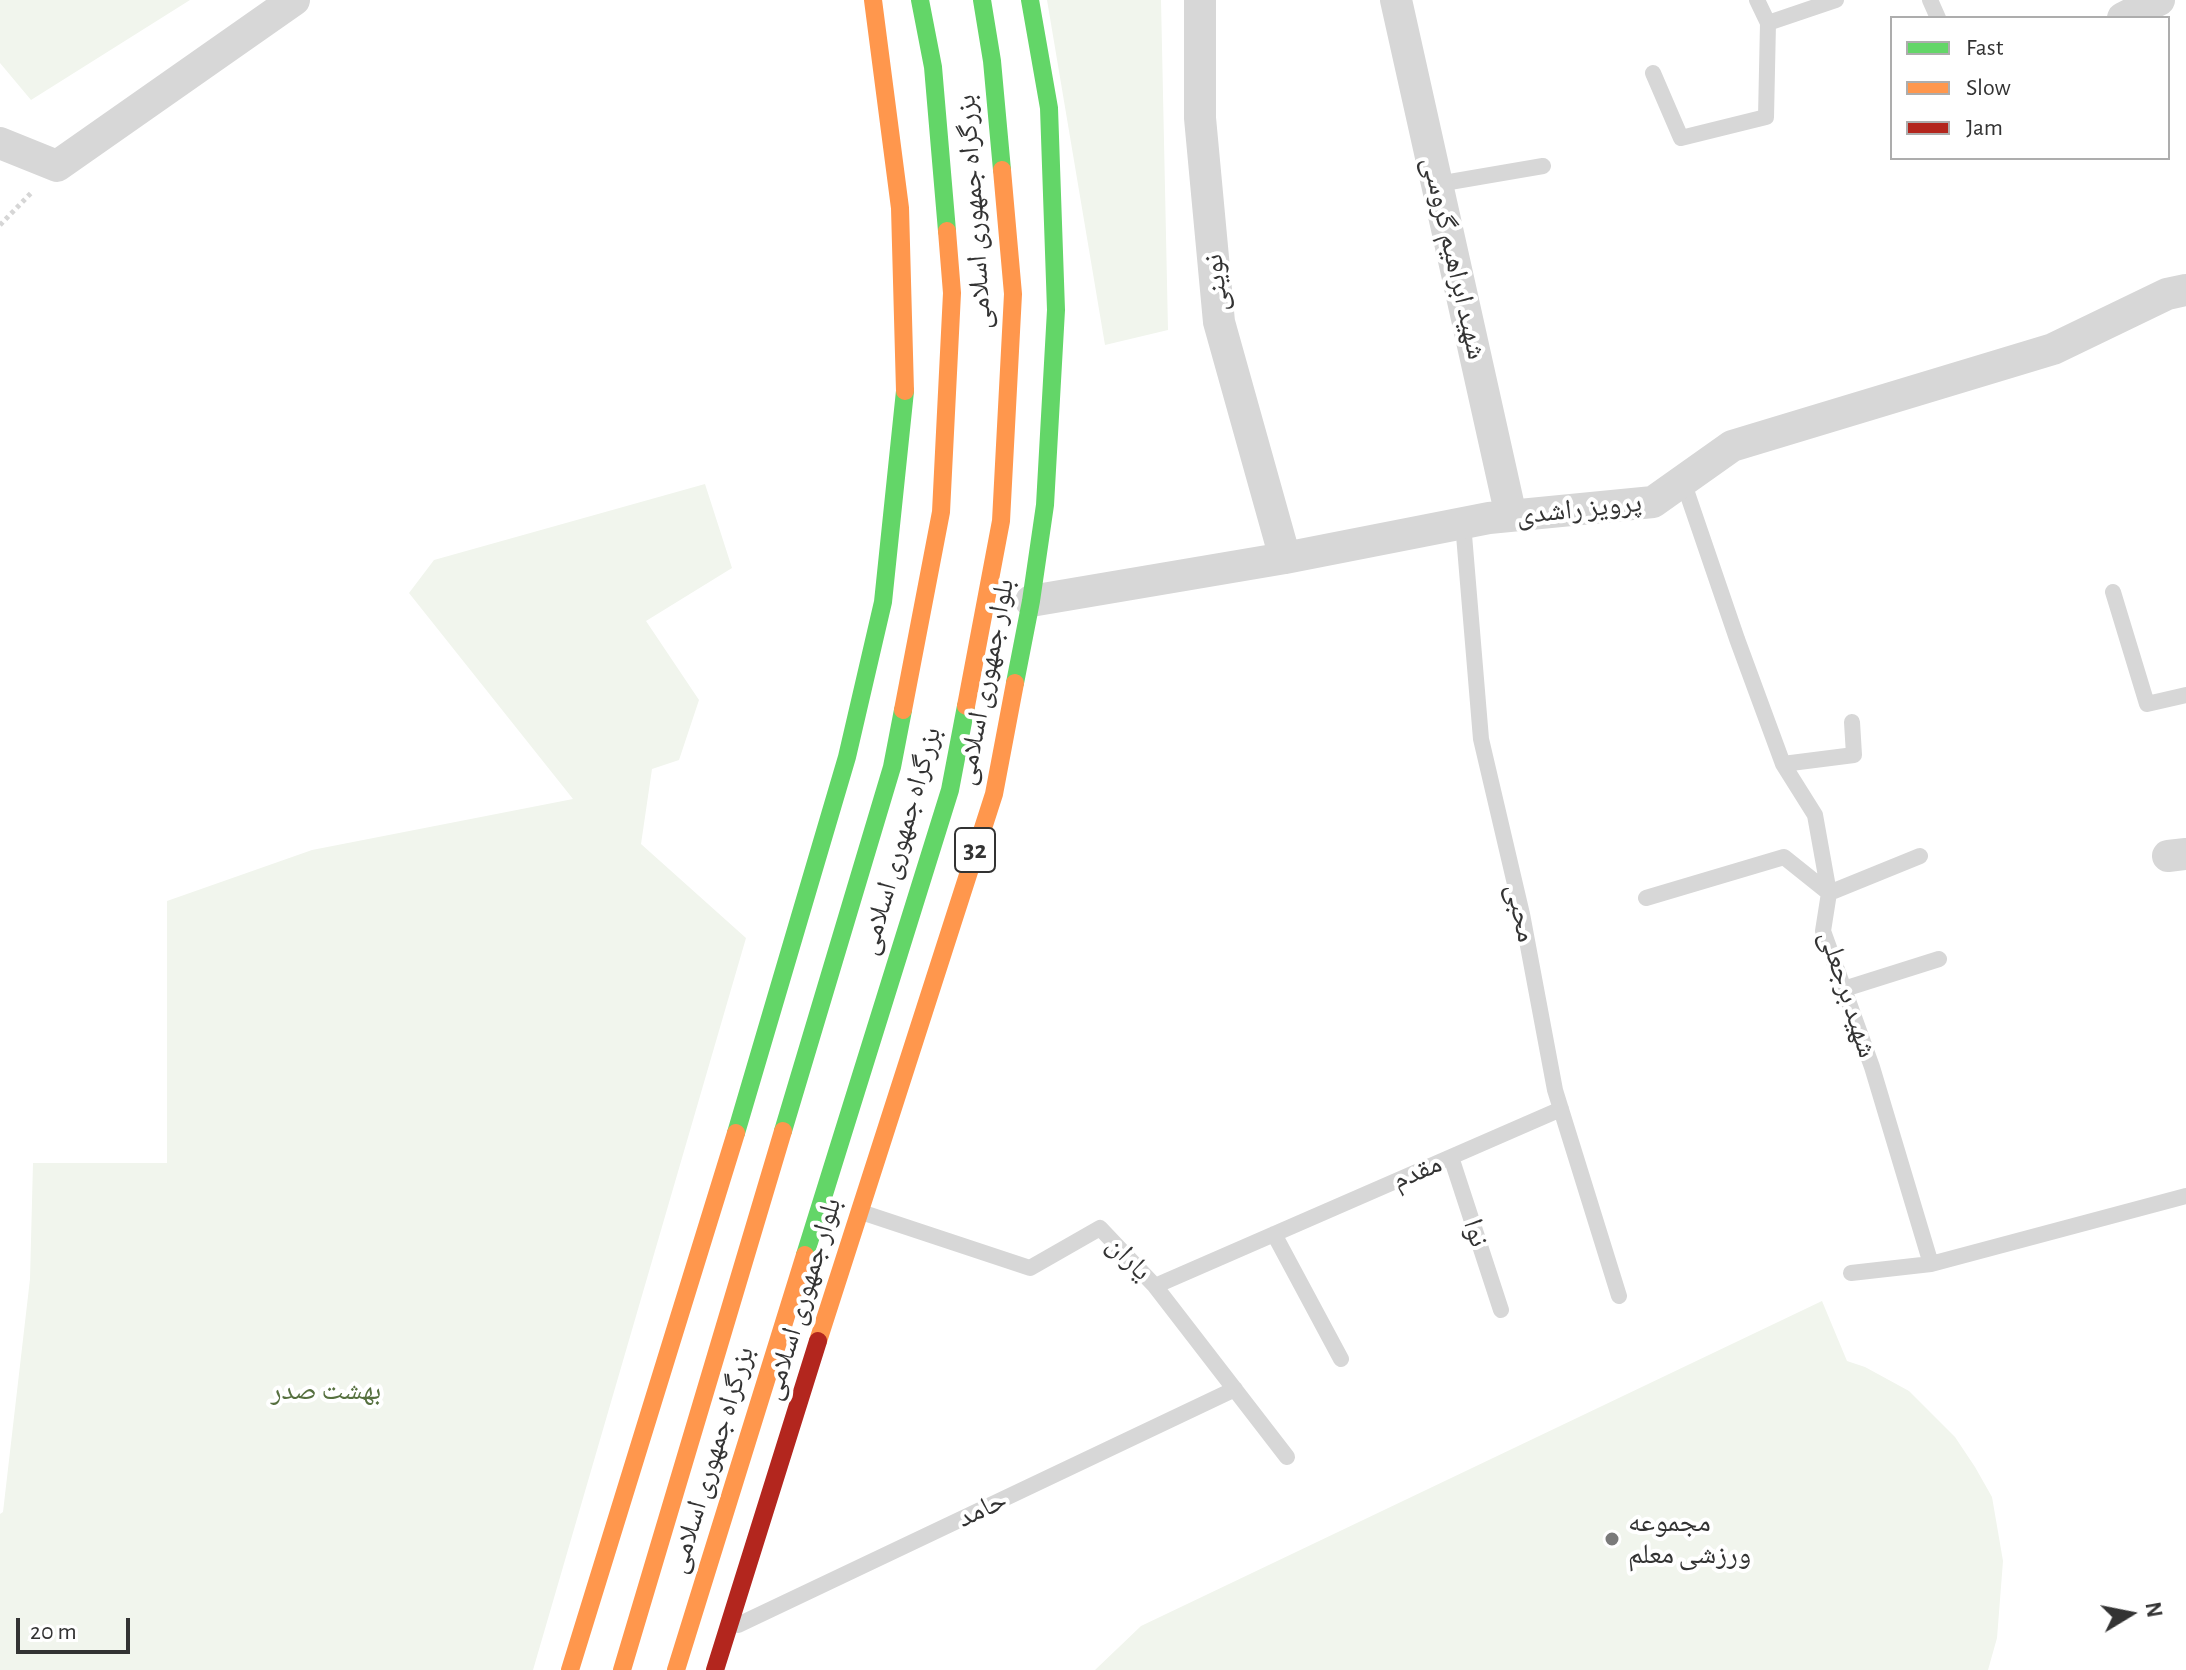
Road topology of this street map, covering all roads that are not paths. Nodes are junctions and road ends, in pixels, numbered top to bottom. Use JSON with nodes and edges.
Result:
{"nodes":[{"id":1,"x":294,"y":0,"type":"edge"},
{"id":2,"x":873,"y":0,"type":"edge"},
{"id":3,"x":920,"y":0,"type":"edge"},
{"id":4,"x":982,"y":0,"type":"edge"},
{"id":5,"x":1030,"y":0,"type":"edge"},
{"id":6,"x":1200,"y":0,"type":"edge"},
{"id":7,"x":1396,"y":0,"type":"edge"},
{"id":8,"x":1757,"y":0,"type":"edge"},
{"id":9,"x":1836,"y":0,"type":"edge"},
{"id":10,"x":2159,"y":0,"type":"edge"},
{"id":11,"x":2127,"y":16,"type":"edge"},
{"id":12,"x":1768,"y":23,"type":"junction"},
{"id":13,"x":1653,"y":73,"type":"dead end"},
{"id":14,"x":0,"y":143,"type":"edge"},
{"id":15,"x":1543,"y":166,"type":"dead end"},
{"id":16,"x":1438,"y":184,"type":"junction"},
{"id":17,"x":2186,"y":290,"type":"edge"},
{"id":18,"x":1683,"y":481,"type":"junction"},
{"id":19,"x":1511,"y":516,"type":"junction"},
{"id":20,"x":1463,"y":523,"type":"junction"},
{"id":21,"x":1285,"y":558,"type":"junction"},
{"id":22,"x":2113,"y":592,"type":"dead end"},
{"id":23,"x":1031,"y":601,"type":"junction"},
{"id":24,"x":2186,"y":695,"type":"edge"},
{"id":25,"x":1852,"y":722,"type":"dead end"},
{"id":26,"x":1783,"y":764,"type":"junction"},
{"id":27,"x":1920,"y":856,"type":"dead end"},
{"id":28,"x":1829,"y":893,"type":"junction"},
{"id":29,"x":1646,"y":898,"type":"dead end"},
{"id":30,"x":1939,"y":959,"type":"dead end"},
{"id":31,"x":1844,"y":989,"type":"junction"},
{"id":32,"x":1561,"y":1109,"type":"junction"},
{"id":33,"x":1451,"y":1157,"type":"junction"},
{"id":34,"x":2186,"y":1196,"type":"edge"},
{"id":35,"x":859,"y":1212,"type":"junction"},
{"id":36,"x":1274,"y":1234,"type":"junction"},
{"id":37,"x":1931,"y":1264,"type":"junction"},
{"id":38,"x":1851,"y":1273,"type":"dead end"},
{"id":39,"x":1155,"y":1286,"type":"junction"},
{"id":40,"x":1619,"y":1296,"type":"dead end"},
{"id":41,"x":1501,"y":1310,"type":"dead end"},
{"id":42,"x":736,"y":1343,"type":"dead end"},
{"id":43,"x":760,"y":1355,"type":"dead end"},
{"id":44,"x":1341,"y":1359,"type":"dead end"},
{"id":45,"x":663,"y":1366,"type":"junction"},
{"id":46,"x":1235,"y":1389,"type":"junction"},
{"id":47,"x":792,"y":1427,"type":"junction"},
{"id":48,"x":1287,"y":1457,"type":"dead end"},
{"id":49,"x":728,"y":1629,"type":"junction"},
{"id":50,"x":570,"y":1670,"type":"edge"},
{"id":51,"x":622,"y":1670,"type":"edge"},
{"id":52,"x":676,"y":1670,"type":"edge"},
{"id":53,"x":715,"y":1670,"type":"edge"}],
"edges":[{"from":1,"to":14,"type":"street"},
{"from":2,"to":45,"type":"main road"},
{"from":3,"to":51,"type":"main road","name":"بزرگراه جمهوری اسلامی"},
{"from":4,"to":52,"type":"main road","name":"بزرگراه جمهوری اسلامی","number":"32"},
{"from":5,"to":23,"type":"main road","name":"بلوار جمهوری اسلامی","number":"32"},
{"from":6,"to":21,"type":"street","name":"نوینی"},
{"from":7,"to":16,"type":"street","name":"شهید ابراهیم گروسی"},
{"from":8,"to":12,"type":"lane"},
{"from":9,"to":12,"type":"lane"},
{"from":10,"to":11,"type":"street"},
{"from":12,"to":13,"type":"lane"},
{"from":15,"to":16,"type":"lane"},
{"from":16,"to":19,"type":"street","name":"شهید ابراهیم گروسی"},
{"from":17,"to":18,"type":"street","name":"پرویز راشدی"},
{"from":18,"to":19,"type":"street","name":"پرویز راشدی"},
{"from":18,"to":26,"type":"lane","name":"شهید برجعلی"},
{"from":19,"to":20,"type":"street","name":"پرویز راشدی"},
{"from":20,"to":21,"type":"street","name":"پرویز راشدی"},
{"from":20,"to":32,"type":"lane","name":"محبی"},
{"from":21,"to":23,"type":"street","name":"پرویز راشدی"},
{"from":22,"to":24,"type":"lane"},
{"from":23,"to":35,"type":"main road","name":"بلوار جمهوری اسلامی","number":"32"},
{"from":25,"to":26,"type":"lane"},
{"from":26,"to":28,"type":"lane","name":"شهید برجعلی"},
{"from":27,"to":28,"type":"lane"},
{"from":28,"to":29,"type":"lane"},
{"from":28,"to":31,"type":"lane","name":"شهید برجعلی"},
{"from":30,"to":31,"type":"lane"},
{"from":31,"to":37,"type":"lane","name":"شهید برجعلی"},
{"from":32,"to":33,"type":"lane","name":"مقدم"},
{"from":32,"to":40,"type":"lane","name":"محبی"},
{"from":33,"to":36,"type":"lane","name":"مقدم"},
{"from":33,"to":41,"type":"lane","name":"نوا"},
{"from":34,"to":37,"type":"lane"},
{"from":35,"to":39,"type":"lane","name":"یاران"},
{"from":35,"to":47,"type":"main road","name":"بلوار جمهوری اسلامی","number":"32"},
{"from":36,"to":39,"type":"lane","name":"مقدم"},
{"from":36,"to":44,"type":"lane"},
{"from":37,"to":38,"type":"lane"},
{"from":39,"to":46,"type":"lane","name":"یاران"},
{"from":42,"to":45,"type":"main road"},
{"from":43,"to":47,"type":"main road"},
{"from":45,"to":50,"type":"main road"},
{"from":46,"to":48,"type":"lane","name":"یاران"},
{"from":46,"to":49,"type":"lane","name":"حامد"},
{"from":47,"to":49,"type":"main road","name":"بلوار جمهوری اسلامی","number":"32"},
{"from":49,"to":53,"type":"main road","name":"بلوار جمهوری اسلامی","number":"32"}]}
